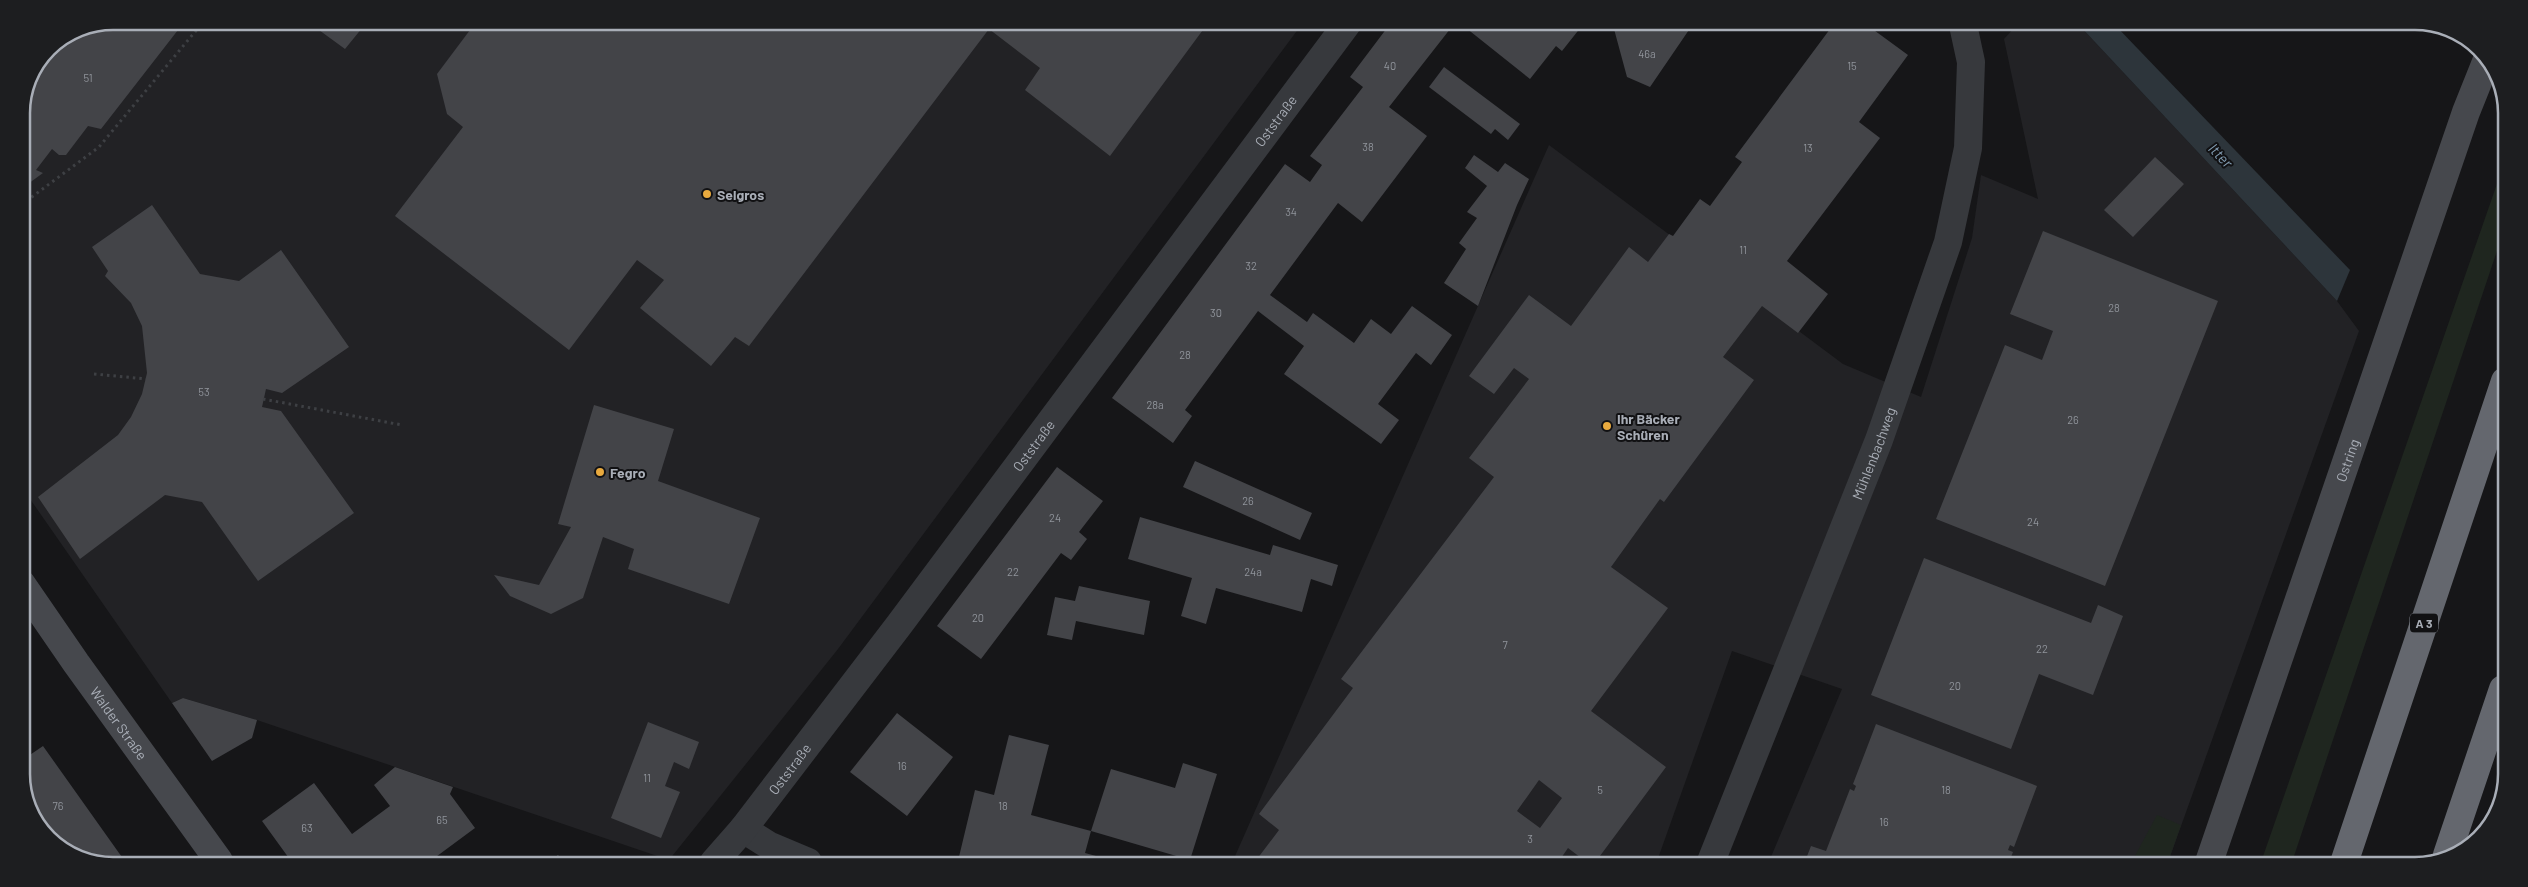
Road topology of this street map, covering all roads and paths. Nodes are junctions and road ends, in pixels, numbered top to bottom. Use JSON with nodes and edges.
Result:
{"nodes":[{"id":1,"x":196,"y":30,"type":"edge"},
{"id":2,"x":1342,"y":30,"type":"edge"},
{"id":3,"x":1964,"y":30,"type":"edge"},
{"id":4,"x":2484,"y":67,"type":"edge"},
{"id":5,"x":30,"y":198,"type":"edge"},
{"id":6,"x":94,"y":374,"type":"dead end"},
{"id":7,"x":146,"y":379,"type":"dead end"},
{"id":8,"x":263,"y":399,"type":"dead end"},
{"id":9,"x":2498,"y":402,"type":"edge"},
{"id":10,"x":402,"y":425,"type":"dead end"},
{"id":11,"x":30,"y":595,"type":"edge"},
{"id":12,"x":2498,"y":704,"type":"edge"},
{"id":13,"x":743,"y":829,"type":"junction"},
{"id":14,"x":2449,"y":850,"type":"edge"},
{"id":15,"x":216,"y":857,"type":"edge"},
{"id":16,"x":718,"y":857,"type":"edge"},
{"id":17,"x":796,"y":857,"type":"edge"},
{"id":18,"x":1713,"y":857,"type":"edge"},
{"id":19,"x":2211,"y":857,"type":"edge"},
{"id":20,"x":2345,"y":857,"type":"edge"}],
"edges":[{"from":1,"to":5,"type":"path"},
{"from":2,"to":13,"type":"street","name":"Oststraße"},
{"from":3,"to":18,"type":"street","name":"Mühlenbachweg"},
{"from":4,"to":19,"type":"main road","name":"Ostring"},
{"from":6,"to":7,"type":"path"},
{"from":8,"to":10,"type":"path"},
{"from":9,"to":20,"type":"highway","number":"A 3"},
{"from":11,"to":15,"type":"main road","name":"Walder Straße"},
{"from":12,"to":14,"type":"highway"},
{"from":13,"to":16,"type":"street","name":"Oststraße"},
{"from":13,"to":17,"type":"street"}]}
